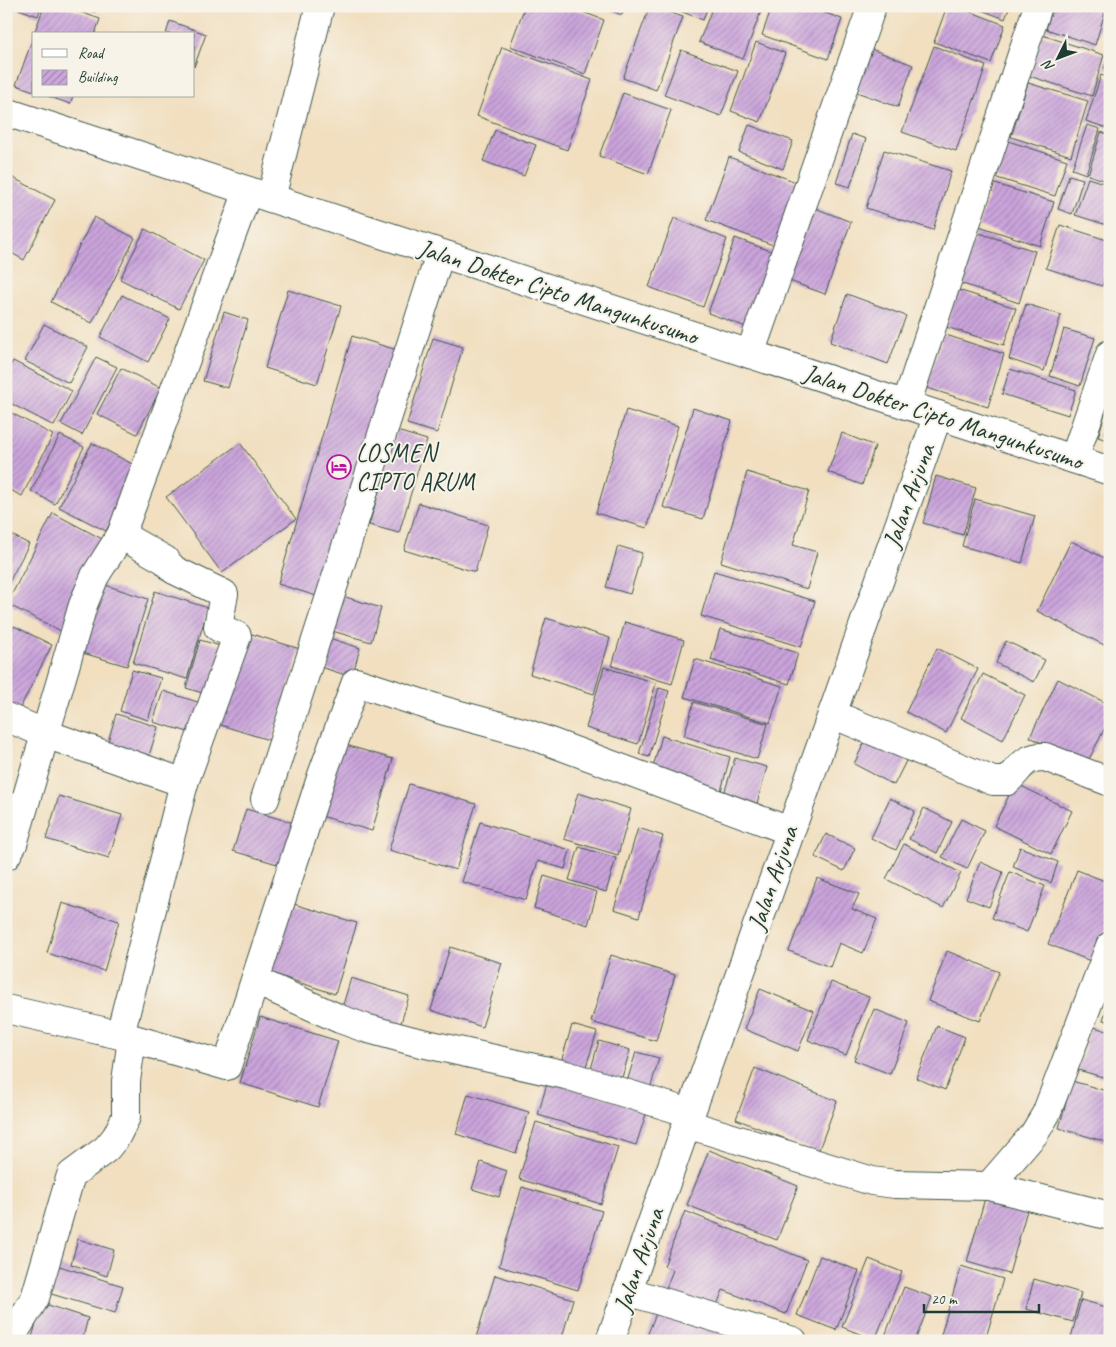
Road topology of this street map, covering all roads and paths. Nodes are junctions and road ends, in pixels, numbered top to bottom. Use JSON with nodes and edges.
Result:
{"nodes":[{"id":1,"x":320,"y":6,"type":"edge"},
{"id":2,"x":872,"y":6,"type":"edge"},
{"id":3,"x":1038,"y":6,"type":"edge"},
{"id":4,"x":6,"y":112,"type":"edge"},
{"id":5,"x":259,"y":194,"type":"junction"},
{"id":6,"x":440,"y":254,"type":"junction"},
{"id":7,"x":750,"y":354,"type":"junction"},
{"id":8,"x":1110,"y":354,"type":"edge"},
{"id":9,"x":906,"y":405,"type":"junction"},
{"id":10,"x":938,"y":415,"type":"junction"},
{"id":11,"x":1074,"y":459,"type":"junction"},
{"id":12,"x":1110,"y":471,"type":"edge"},
{"id":13,"x":121,"y":535,"type":"junction"},
{"id":14,"x":832,"y":714,"type":"junction"},
{"id":15,"x":6,"y":718,"type":"edge"},
{"id":16,"x":46,"y":734,"type":"junction"},
{"id":17,"x":1110,"y":782,"type":"edge"},
{"id":18,"x":184,"y":783,"type":"junction"},
{"id":19,"x":265,"y":799,"type":"dead end"},
{"id":20,"x":790,"y":831,"type":"junction"},
{"id":21,"x":6,"y":856,"type":"edge"},
{"id":22,"x":1110,"y":946,"type":"edge"},
{"id":23,"x":256,"y":980,"type":"junction"},
{"id":24,"x":6,"y":1009,"type":"edge"},
{"id":25,"x":126,"y":1037,"type":"junction"},
{"id":26,"x":688,"y":1118,"type":"junction"},
{"id":27,"x":989,"y":1186,"type":"junction"},
{"id":28,"x":1110,"y":1216,"type":"edge"},
{"id":29,"x":627,"y":1291,"type":"junction"},
{"id":30,"x":9,"y":1341,"type":"edge"},
{"id":31,"x":610,"y":1341,"type":"edge"},
{"id":32,"x":793,"y":1341,"type":"edge"}],
"edges":[{"from":1,"to":5,"type":"street"},
{"from":2,"to":7,"type":"street"},
{"from":3,"to":9,"type":"street"},
{"from":4,"to":5,"type":"street","name":"Jalan Dokter Cipto Mangunkusumo"},
{"from":5,"to":6,"type":"street","name":"Jalan Dokter Cipto Mangunkusumo"},
{"from":5,"to":13,"type":"street"},
{"from":6,"to":7,"type":"street","name":"Jalan Dokter Cipto Mangunkusumo"},
{"from":6,"to":19,"type":"street"},
{"from":7,"to":9,"type":"street","name":"Jalan Dokter Cipto Mangunkusumo"},
{"from":8,"to":11,"type":"street"},
{"from":9,"to":10,"type":"street","name":"Jalan Dokter Cipto Mangunkusumo"},
{"from":10,"to":11,"type":"street","name":"Jalan Dokter Cipto Mangunkusumo"},
{"from":10,"to":14,"type":"street","name":"Jalan Arjuna"},
{"from":11,"to":12,"type":"street","name":"Jalan Dokter Cipto Mangunkusumo"},
{"from":13,"to":16,"type":"street"},
{"from":13,"to":18,"type":"street"},
{"from":14,"to":17,"type":"street"},
{"from":14,"to":20,"type":"street","name":"Jalan Arjuna"},
{"from":15,"to":16,"type":"street"},
{"from":16,"to":18,"type":"street"},
{"from":16,"to":21,"type":"street"},
{"from":18,"to":25,"type":"street"},
{"from":20,"to":23,"type":"street"},
{"from":20,"to":26,"type":"street","name":"Jalan Arjuna"},
{"from":22,"to":27,"type":"street"},
{"from":23,"to":25,"type":"street"},
{"from":23,"to":26,"type":"street"},
{"from":24,"to":25,"type":"street"},
{"from":25,"to":30,"type":"street"},
{"from":26,"to":27,"type":"street"},
{"from":26,"to":29,"type":"street","name":"Jalan Arjuna"},
{"from":27,"to":28,"type":"street"},
{"from":29,"to":31,"type":"street","name":"Jalan Arjuna"},
{"from":29,"to":32,"type":"street"}]}
